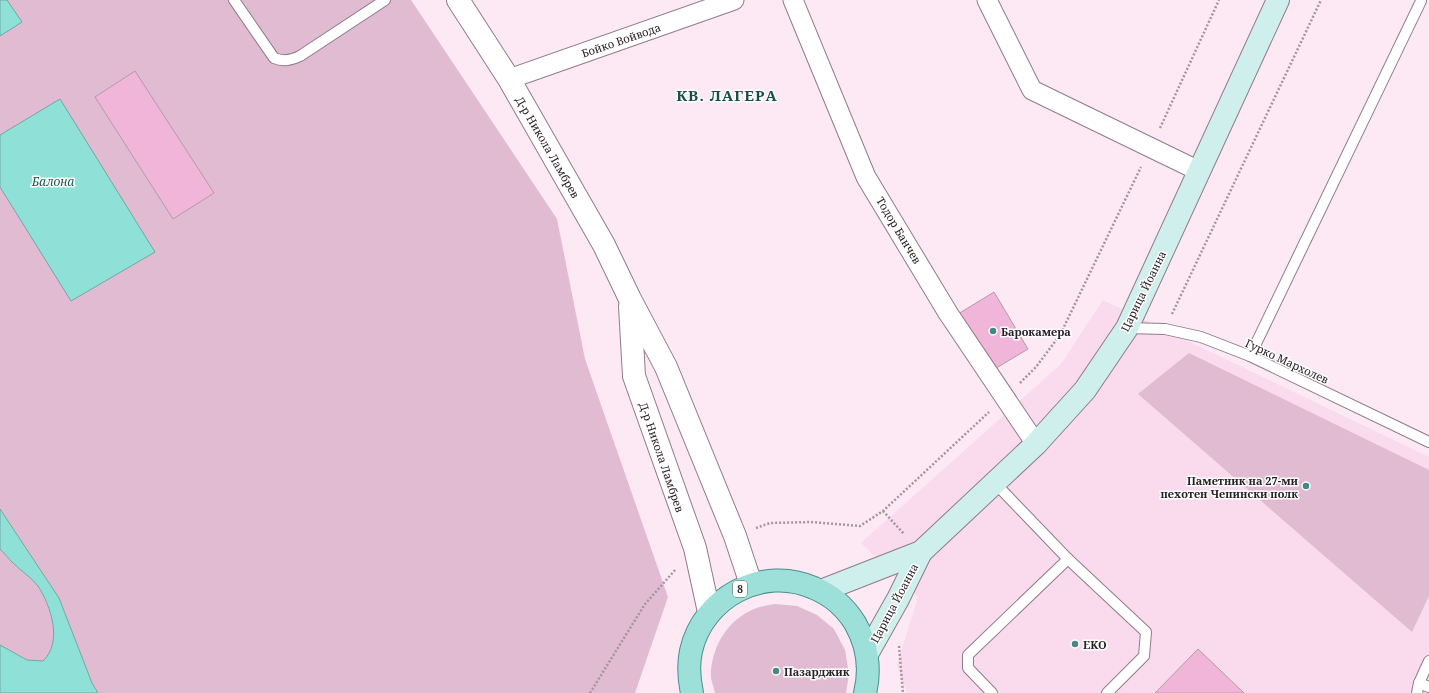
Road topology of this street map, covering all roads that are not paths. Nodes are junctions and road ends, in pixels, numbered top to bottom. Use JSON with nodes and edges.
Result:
{"nodes":[{"id":1,"x":234,"y":0,"type":"edge"},
{"id":2,"x":385,"y":0,"type":"edge"},
{"id":3,"x":458,"y":0,"type":"edge"},
{"id":4,"x":734,"y":0,"type":"edge"},
{"id":5,"x":793,"y":0,"type":"edge"},
{"id":6,"x":987,"y":0,"type":"edge"},
{"id":7,"x":1278,"y":0,"type":"edge"},
{"id":8,"x":1423,"y":2,"type":"edge"},
{"id":9,"x":509,"y":79,"type":"junction"},
{"id":10,"x":1199,"y":171,"type":"junction"},
{"id":11,"x":630,"y":299,"type":"junction"},
{"id":12,"x":1127,"y":328,"type":"junction"},
{"id":13,"x":1250,"y":356,"type":"junction"},
{"id":14,"x":1429,"y":442,"type":"edge"},
{"id":15,"x":1036,"y":444,"type":"junction"},
{"id":16,"x":995,"y":483,"type":"junction"},
{"id":17,"x":921,"y":552,"type":"junction"},
{"id":18,"x":1068,"y":559,"type":"junction"},
{"id":19,"x":751,"y":584,"type":"junction"},
{"id":20,"x":821,"y":591,"type":"junction"},
{"id":21,"x":709,"y":612,"type":"junction"},
{"id":22,"x":866,"y":654,"type":"junction"},
{"id":23,"x":1429,"y":661,"type":"edge"},
{"id":24,"x":1419,"y":683,"type":"junction"},
{"id":25,"x":1429,"y":687,"type":"edge"},
{"id":26,"x":687,"y":689,"type":"edge"},
{"id":27,"x":868,"y":690,"type":"edge"},
{"id":28,"x":992,"y":693,"type":"edge"},
{"id":29,"x":1107,"y":693,"type":"edge"},
{"id":30,"x":1417,"y":693,"type":"edge"}],
"edges":[{"from":1,"to":2,"type":"lane"},
{"from":3,"to":9,"type":"street","name":"Д-р Никола Ламбрев"},
{"from":4,"to":9,"type":"street","name":"Бойко Войвода"},
{"from":5,"to":15,"type":"street","name":"Тодор Банчев"},
{"from":6,"to":10,"type":"street"},
{"from":7,"to":10,"type":"main road","name":"Царица Йоанна"},
{"from":8,"to":13,"type":"lane"},
{"from":9,"to":11,"type":"street","name":"Д-р Никола Ламбрев"},
{"from":10,"to":12,"type":"main road","name":"Царица Йоанна"},
{"from":11,"to":19,"type":"street","name":"Д-р Никола Ламбрев"},
{"from":11,"to":21,"type":"street","name":"Д-р Никола Ламбрев"},
{"from":12,"to":13,"type":"lane","name":"Гурко Мархолев"},
{"from":12,"to":15,"type":"main road","name":"Царица Йоанна"},
{"from":13,"to":14,"type":"lane","name":"Гурко Мархолев"},
{"from":15,"to":16,"type":"main road","name":"Царица Йоанна"},
{"from":16,"to":17,"type":"main road","name":"Царица Йоанна"},
{"from":16,"to":18,"type":"lane"},
{"from":17,"to":20,"type":"main road","name":"Царица Йоанна"},
{"from":17,"to":22,"type":"main road","name":"Царица Йоанна"},
{"from":18,"to":28,"type":"lane"},
{"from":18,"to":29,"type":"lane"},
{"from":19,"to":20,"type":"main road","number":"8"},
{"from":19,"to":21,"type":"main road","number":"8"},
{"from":20,"to":22,"type":"main road","number":"8"},
{"from":21,"to":26,"type":"main road","number":"8"},
{"from":22,"to":27,"type":"main road","number":"8"},
{"from":23,"to":24,"type":"lane"},
{"from":24,"to":25,"type":"lane"},
{"from":24,"to":30,"type":"lane"}]}
